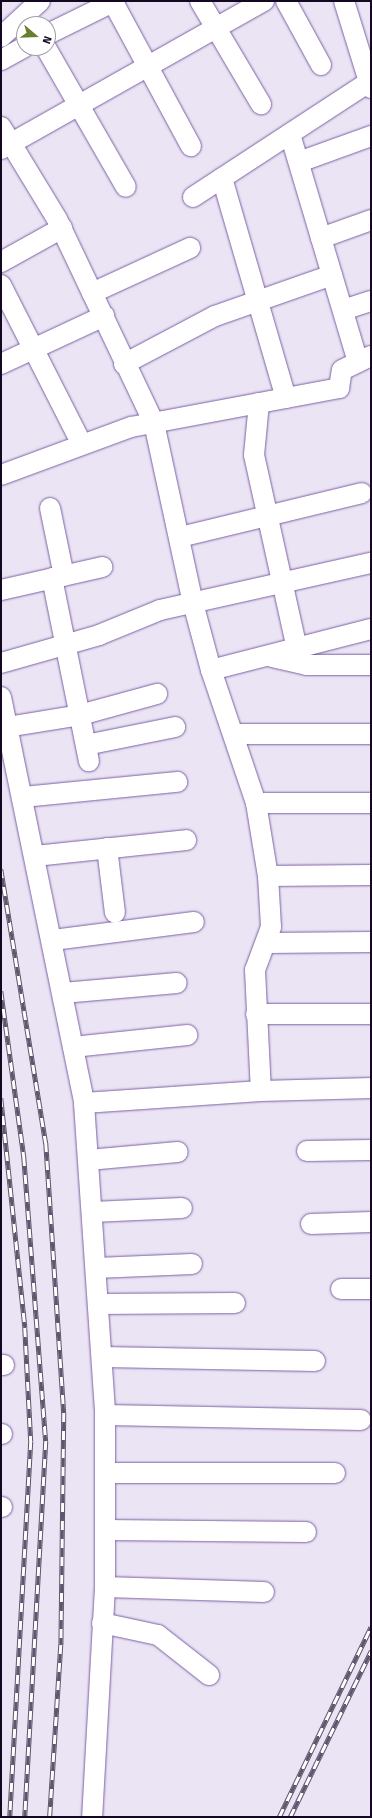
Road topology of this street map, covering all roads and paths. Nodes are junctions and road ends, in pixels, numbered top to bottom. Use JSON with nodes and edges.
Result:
{"nodes":[{"id":1,"x":40,"y":1,"type":"edge"},
{"id":2,"x":114,"y":1,"type":"edge"},
{"id":3,"x":200,"y":1,"type":"edge"},
{"id":4,"x":264,"y":1,"type":"edge"},
{"id":5,"x":286,"y":1,"type":"edge"},
{"id":6,"x":349,"y":2,"type":"edge"},
{"id":7,"x":216,"y":28,"type":"junction"},
{"id":8,"x":56,"y":30,"type":"edge"},
{"id":9,"x":1,"y":37,"type":"edge"},
{"id":10,"x":16,"y":52,"type":"edge"},
{"id":11,"x":51,"y":56,"type":"edge"},
{"id":12,"x":1,"y":60,"type":"edge"},
{"id":13,"x":321,"y":66,"type":"dead end"},
{"id":14,"x":148,"y":67,"type":"junction"},
{"id":15,"x":370,"y":85,"type":"edge"},
{"id":16,"x":261,"y":104,"type":"dead end"},
{"id":17,"x":80,"y":106,"type":"junction"},
{"id":18,"x":290,"y":134,"type":"junction"},
{"id":19,"x":371,"y":136,"type":"edge"},
{"id":20,"x":4,"y":140,"type":"edge"},
{"id":21,"x":191,"y":146,"type":"dead end"},
{"id":22,"x":299,"y":162,"type":"junction"},
{"id":23,"x":222,"y":178,"type":"junction"},
{"id":24,"x":126,"y":188,"type":"dead end"},
{"id":25,"x":193,"y":197,"type":"dead end"},
{"id":26,"x":371,"y":220,"type":"edge"},
{"id":27,"x":62,"y":228,"type":"junction"},
{"id":28,"x":321,"y":238,"type":"junction"},
{"id":29,"x":190,"y":248,"type":"dead end"},
{"id":30,"x":1,"y":262,"type":"edge"},
{"id":31,"x":332,"y":275,"type":"junction"},
{"id":32,"x":1,"y":285,"type":"edge"},
{"id":33,"x":92,"y":293,"type":"junction"},
{"id":34,"x":258,"y":301,"type":"junction"},
{"id":35,"x":371,"y":301,"type":"edge"},
{"id":36,"x":343,"y":310,"type":"junction"},
{"id":37,"x":104,"y":316,"type":"junction"},
{"id":38,"x":36,"y":348,"type":"junction"},
{"id":39,"x":365,"y":359,"type":"edge"},
{"id":40,"x":1,"y":364,"type":"edge"},
{"id":41,"x":124,"y":364,"type":"junction"},
{"id":42,"x":286,"y":398,"type":"junction"},
{"id":43,"x":259,"y":403,"type":"junction"},
{"id":44,"x":154,"y":423,"type":"junction"},
{"id":45,"x":81,"y":443,"type":"junction"},
{"id":46,"x":3,"y":468,"type":"edge"},
{"id":47,"x":362,"y":493,"type":"dead end"},
{"id":48,"x":50,"y":508,"type":"dead end"},
{"id":49,"x":265,"y":516,"type":"junction"},
{"id":50,"x":180,"y":536,"type":"junction"},
{"id":51,"x":371,"y":563,"type":"edge"},
{"id":52,"x":102,"y":567,"type":"dead end"},
{"id":53,"x":58,"y":577,"type":"junction"},
{"id":54,"x":282,"y":583,"type":"junction"},
{"id":55,"x":1,"y":590,"type":"edge"},
{"id":56,"x":193,"y":603,"type":"junction"},
{"id":57,"x":371,"y":629,"type":"edge"},
{"id":58,"x":66,"y":645,"type":"junction"},
{"id":59,"x":297,"y":649,"type":"junction"},
{"id":60,"x":270,"y":657,"type":"junction"},
{"id":61,"x":1,"y":663,"type":"edge"},
{"id":62,"x":371,"y":665,"type":"edge"},
{"id":63,"x":211,"y":670,"type":"junction"},
{"id":64,"x":157,"y":694,"type":"dead end"},
{"id":65,"x":1,"y":697,"type":"edge"},
{"id":66,"x":80,"y":715,"type":"junction"},
{"id":67,"x":8,"y":727,"type":"junction"},
{"id":68,"x":175,"y":727,"type":"dead end"},
{"id":69,"x":236,"y":734,"type":"junction"},
{"id":70,"x":371,"y":734,"type":"edge"},
{"id":71,"x":177,"y":782,"type":"dead end"},
{"id":72,"x":23,"y":797,"type":"junction"},
{"id":73,"x":256,"y":803,"type":"junction"},
{"id":74,"x":371,"y":803,"type":"edge"},
{"id":75,"x":186,"y":840,"type":"dead end"},
{"id":76,"x":107,"y":848,"type":"junction"},
{"id":77,"x":35,"y":856,"type":"junction"},
{"id":78,"x":371,"y":875,"type":"edge"},
{"id":79,"x":268,"y":876,"type":"junction"},
{"id":80,"x":115,"y":912,"type":"dead end"},
{"id":81,"x":194,"y":922,"type":"dead end"},
{"id":82,"x":53,"y":940,"type":"junction"},
{"id":83,"x":371,"y":942,"type":"edge"},
{"id":84,"x":267,"y":943,"type":"junction"},
{"id":85,"x":177,"y":983,"type":"dead end"},
{"id":86,"x":63,"y":993,"type":"junction"},
{"id":87,"x":256,"y":1014,"type":"junction"},
{"id":88,"x":371,"y":1014,"type":"edge"},
{"id":89,"x":187,"y":1035,"type":"dead end"},
{"id":90,"x":73,"y":1047,"type":"junction"},
{"id":91,"x":371,"y":1088,"type":"edge"},
{"id":92,"x":261,"y":1090,"type":"junction"},
{"id":93,"x":84,"y":1103,"type":"junction"},
{"id":94,"x":371,"y":1150,"type":"edge"},
{"id":95,"x":307,"y":1151,"type":"dead end"},
{"id":96,"x":178,"y":1152,"type":"dead end"},
{"id":97,"x":88,"y":1160,"type":"junction"},
{"id":98,"x":182,"y":1208,"type":"dead end"},
{"id":99,"x":92,"y":1212,"type":"junction"},
{"id":100,"x":371,"y":1222,"type":"edge"},
{"id":101,"x":311,"y":1224,"type":"dead end"},
{"id":102,"x":192,"y":1264,"type":"dead end"},
{"id":103,"x":96,"y":1268,"type":"junction"},
{"id":104,"x":341,"y":1289,"type":"dead end"},
{"id":105,"x":371,"y":1289,"type":"edge"},
{"id":106,"x":235,"y":1303,"type":"dead end"},
{"id":107,"x":99,"y":1304,"type":"junction"},
{"id":108,"x":103,"y":1357,"type":"junction"},
{"id":109,"x":315,"y":1361,"type":"dead end"},
{"id":110,"x":105,"y":1415,"type":"junction"},
{"id":111,"x":361,"y":1420,"type":"dead end"},
{"id":112,"x":105,"y":1473,"type":"junction"},
{"id":113,"x":335,"y":1473,"type":"dead end"},
{"id":114,"x":105,"y":1530,"type":"junction"},
{"id":115,"x":306,"y":1532,"type":"dead end"},
{"id":116,"x":105,"y":1587,"type":"junction"},
{"id":117,"x":264,"y":1592,"type":"dead end"},
{"id":118,"x":102,"y":1623,"type":"junction"},
{"id":119,"x":209,"y":1675,"type":"dead end"},
{"id":120,"x":92,"y":1817,"type":"edge"}],
"edges":[{"from":1,"to":9,"type":"street"},
{"from":2,"to":8,"type":"street"},
{"from":2,"to":14,"type":"street"},
{"from":3,"to":7,"type":"street"},
{"from":4,"to":7,"type":"street"},
{"from":5,"to":13,"type":"street"},
{"from":6,"to":15,"type":"street"},
{"from":7,"to":14,"type":"street"},
{"from":7,"to":16,"type":"street"},
{"from":10,"to":12,"type":"street"},
{"from":11,"to":17,"type":"street"},
{"from":14,"to":17,"type":"street"},
{"from":14,"to":21,"type":"street"},
{"from":15,"to":18,"type":"street"},
{"from":17,"to":20,"type":"street"},
{"from":17,"to":24,"type":"street"},
{"from":18,"to":22,"type":"street"},
{"from":18,"to":23,"type":"street"},
{"from":19,"to":22,"type":"street"},
{"from":20,"to":27,"type":"street"},
{"from":22,"to":28,"type":"street"},
{"from":23,"to":25,"type":"street"},
{"from":23,"to":34,"type":"street"},
{"from":26,"to":28,"type":"street"},
{"from":27,"to":30,"type":"street"},
{"from":27,"to":33,"type":"street"},
{"from":28,"to":31,"type":"street"},
{"from":29,"to":33,"type":"street"},
{"from":31,"to":34,"type":"street"},
{"from":31,"to":36,"type":"street"},
{"from":32,"to":38,"type":"street"},
{"from":33,"to":37,"type":"street"},
{"from":34,"to":41,"type":"street"},
{"from":34,"to":42,"type":"street"},
{"from":35,"to":36,"type":"street"},
{"from":36,"to":39,"type":"street"},
{"from":37,"to":38,"type":"street"},
{"from":37,"to":41,"type":"street"},
{"from":38,"to":40,"type":"street"},
{"from":38,"to":45,"type":"street"},
{"from":39,"to":42,"type":"street"},
{"from":41,"to":44,"type":"street"},
{"from":42,"to":43,"type":"street"},
{"from":43,"to":44,"type":"street"},
{"from":43,"to":49,"type":"street"},
{"from":44,"to":45,"type":"street"},
{"from":44,"to":50,"type":"street"},
{"from":45,"to":46,"type":"street"},
{"from":47,"to":49,"type":"street"},
{"from":48,"to":53,"type":"street"},
{"from":49,"to":50,"type":"street"},
{"from":49,"to":54,"type":"street"},
{"from":50,"to":56,"type":"street"},
{"from":51,"to":54,"type":"street"},
{"from":52,"to":53,"type":"street"},
{"from":53,"to":55,"type":"street"},
{"from":53,"to":58,"type":"street"},
{"from":54,"to":56,"type":"street"},
{"from":54,"to":59,"type":"street"},
{"from":56,"to":58,"type":"street"},
{"from":56,"to":63,"type":"street"},
{"from":57,"to":59,"type":"street"},
{"from":58,"to":61,"type":"street"},
{"from":58,"to":66,"type":"street"},
{"from":59,"to":60,"type":"street"},
{"from":60,"to":62,"type":"street"},
{"from":60,"to":63,"type":"street"},
{"from":63,"to":69,"type":"street"},
{"from":64,"to":66,"type":"street"},
{"from":65,"to":67,"type":"street"},
{"from":66,"to":67,"type":"street"},
{"from":66,"to":68,"type":"street"},
{"from":67,"to":72,"type":"street"},
{"from":69,"to":70,"type":"street"},
{"from":69,"to":73,"type":"street"},
{"from":71,"to":72,"type":"street"},
{"from":72,"to":77,"type":"street"},
{"from":73,"to":74,"type":"street"},
{"from":73,"to":79,"type":"street"},
{"from":75,"to":76,"type":"street"},
{"from":76,"to":77,"type":"street"},
{"from":76,"to":80,"type":"street"},
{"from":77,"to":82,"type":"street"},
{"from":78,"to":79,"type":"street"},
{"from":79,"to":84,"type":"street"},
{"from":81,"to":82,"type":"street"},
{"from":82,"to":86,"type":"street"},
{"from":83,"to":84,"type":"street"},
{"from":84,"to":87,"type":"street"},
{"from":85,"to":86,"type":"street"},
{"from":86,"to":90,"type":"street"},
{"from":87,"to":88,"type":"street"},
{"from":87,"to":92,"type":"street"},
{"from":89,"to":90,"type":"street"},
{"from":90,"to":93,"type":"street"},
{"from":91,"to":92,"type":"street"},
{"from":92,"to":93,"type":"street"},
{"from":93,"to":97,"type":"street"},
{"from":94,"to":95,"type":"street"},
{"from":96,"to":97,"type":"street"},
{"from":97,"to":99,"type":"street"},
{"from":98,"to":99,"type":"street"},
{"from":99,"to":103,"type":"street"},
{"from":100,"to":101,"type":"street"},
{"from":102,"to":103,"type":"street"},
{"from":103,"to":107,"type":"street"},
{"from":104,"to":105,"type":"street"},
{"from":106,"to":107,"type":"street"},
{"from":107,"to":108,"type":"street"},
{"from":108,"to":109,"type":"street"},
{"from":108,"to":110,"type":"street"},
{"from":110,"to":111,"type":"street"},
{"from":110,"to":112,"type":"street"},
{"from":112,"to":113,"type":"street"},
{"from":112,"to":114,"type":"street"},
{"from":114,"to":115,"type":"street"},
{"from":114,"to":116,"type":"street"},
{"from":116,"to":117,"type":"street"},
{"from":116,"to":118,"type":"street"},
{"from":118,"to":119,"type":"street"},
{"from":118,"to":120,"type":"street"}]}
